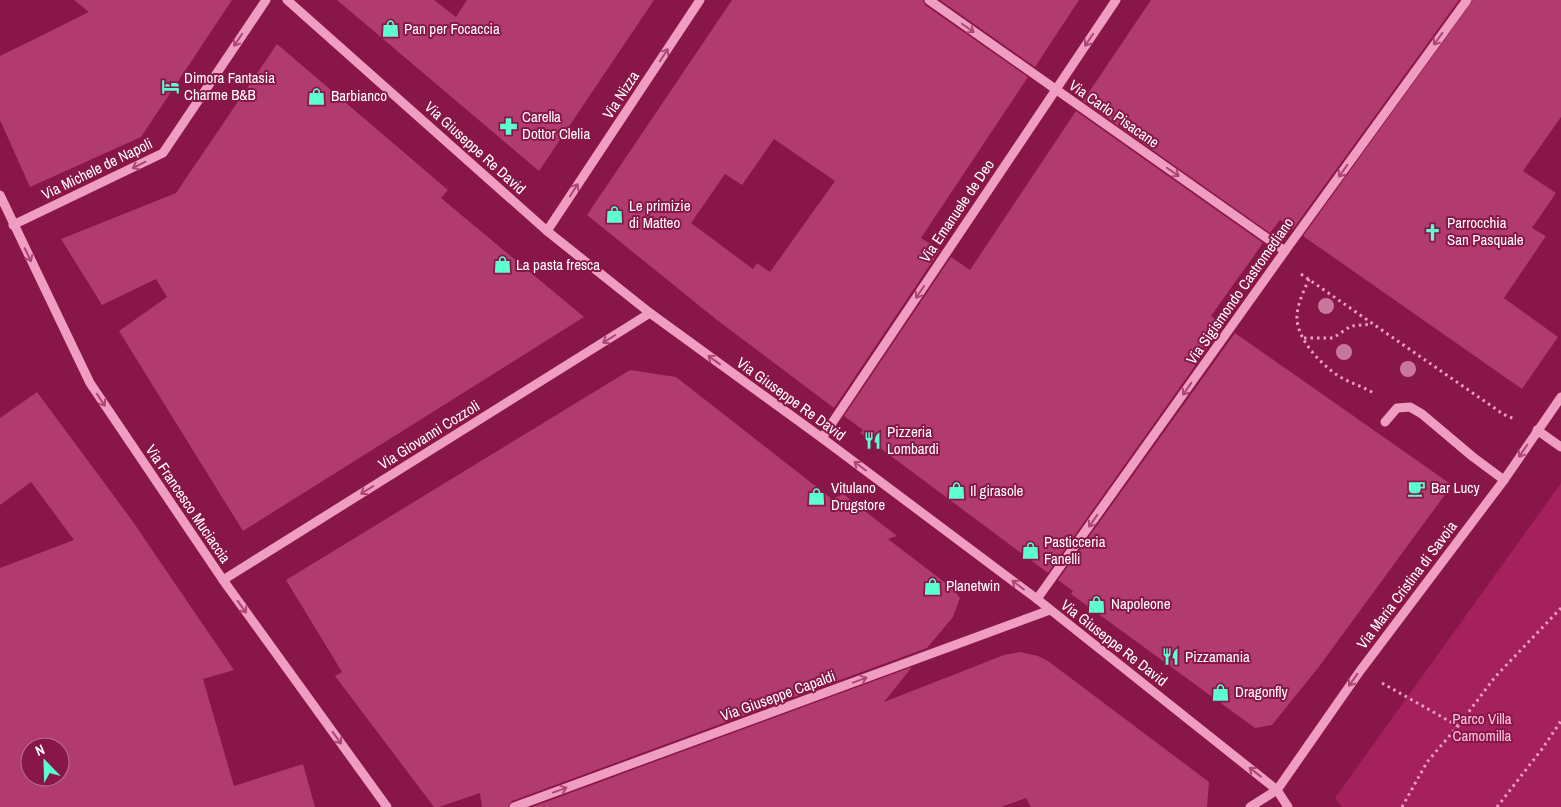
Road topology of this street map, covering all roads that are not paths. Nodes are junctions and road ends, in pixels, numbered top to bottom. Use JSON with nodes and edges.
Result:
{"nodes":[{"id":1,"x":266,"y":0,"type":"edge"},
{"id":2,"x":287,"y":0,"type":"edge"},
{"id":3,"x":700,"y":0,"type":"edge"},
{"id":4,"x":928,"y":0,"type":"edge"},
{"id":5,"x":1116,"y":0,"type":"edge"},
{"id":6,"x":1467,"y":0,"type":"edge"},
{"id":7,"x":1056,"y":90,"type":"junction"},
{"id":8,"x":0,"y":195,"type":"edge"},
{"id":9,"x":13,"y":225,"type":"junction"},
{"id":10,"x":547,"y":231,"type":"junction"},
{"id":11,"x":1285,"y":251,"type":"junction"},
{"id":12,"x":650,"y":313,"type":"junction"},
{"id":13,"x":1561,"y":397,"type":"edge"},
{"id":14,"x":1385,"y":422,"type":"dead end"},
{"id":15,"x":1537,"y":430,"type":"junction"},
{"id":16,"x":822,"y":438,"type":"junction"},
{"id":17,"x":1561,"y":447,"type":"edge"},
{"id":18,"x":1504,"y":480,"type":"junction"},
{"id":19,"x":223,"y":580,"type":"junction"},
{"id":20,"x":1037,"y":599,"type":"junction"},
{"id":21,"x":1050,"y":610,"type":"junction"},
{"id":22,"x":1276,"y":790,"type":"junction"},
{"id":23,"x":387,"y":807,"type":"edge"},
{"id":24,"x":514,"y":807,"type":"edge"},
{"id":25,"x":1250,"y":807,"type":"edge"},
{"id":26,"x":1288,"y":807,"type":"edge"}],
"edges":[{"from":1,"to":9,"type":"street","name":"Via Michele de Napoli","one_way":true},
{"from":2,"to":10,"type":"street","name":"Via Giuseppe Re David"},
{"from":10,"to":3,"type":"street","name":"Via Nizza","one_way":true},
{"from":4,"to":7,"type":"street","name":"Via Carlo Pisacane","one_way":true},
{"from":5,"to":7,"type":"street","name":"Via Emanuele de Deo","one_way":true},
{"from":6,"to":11,"type":"street","name":"Via Sigismondo Castromediano","one_way":true},
{"from":7,"to":11,"type":"street","name":"Via Carlo Pisacane","one_way":true},
{"from":7,"to":16,"type":"street","name":"Via Emanuele de Deo","one_way":true},
{"from":8,"to":9,"type":"street","name":"Via Francesco Muciaccia"},
{"from":9,"to":19,"type":"street","name":"Via Francesco Muciaccia","one_way":true},
{"from":10,"to":12,"type":"street","name":"Via Giuseppe Re David"},
{"from":11,"to":20,"type":"street","name":"Via Sigismondo Castromediano","one_way":true},
{"from":16,"to":12,"type":"street","name":"Via Giuseppe Re David","one_way":true},
{"from":12,"to":19,"type":"street","name":"Via Giovanni Cozzoli","one_way":true},
{"from":13,"to":15,"type":"street","name":"Via Maria Cristina di Savoia"},
{"from":14,"to":18,"type":"street"},
{"from":15,"to":17,"type":"street"},
{"from":15,"to":18,"type":"street","name":"Via Maria Cristina di Savoia","one_way":true},
{"from":20,"to":16,"type":"street","name":"Via Giuseppe Re David","one_way":true},
{"from":18,"to":22,"type":"street","name":"Via Maria Cristina di Savoia","one_way":true},
{"from":19,"to":23,"type":"street","name":"Via Francesco Muciaccia","one_way":true},
{"from":20,"to":21,"type":"street","name":"Via Giuseppe Re David"},
{"from":22,"to":21,"type":"street","name":"Via Giuseppe Re David","one_way":true},
{"from":24,"to":21,"type":"street","name":"Via Giuseppe Capaldi","one_way":true},
{"from":22,"to":25,"type":"street"},
{"from":22,"to":26,"type":"street","name":"Via Giuseppe Re David"}]}
